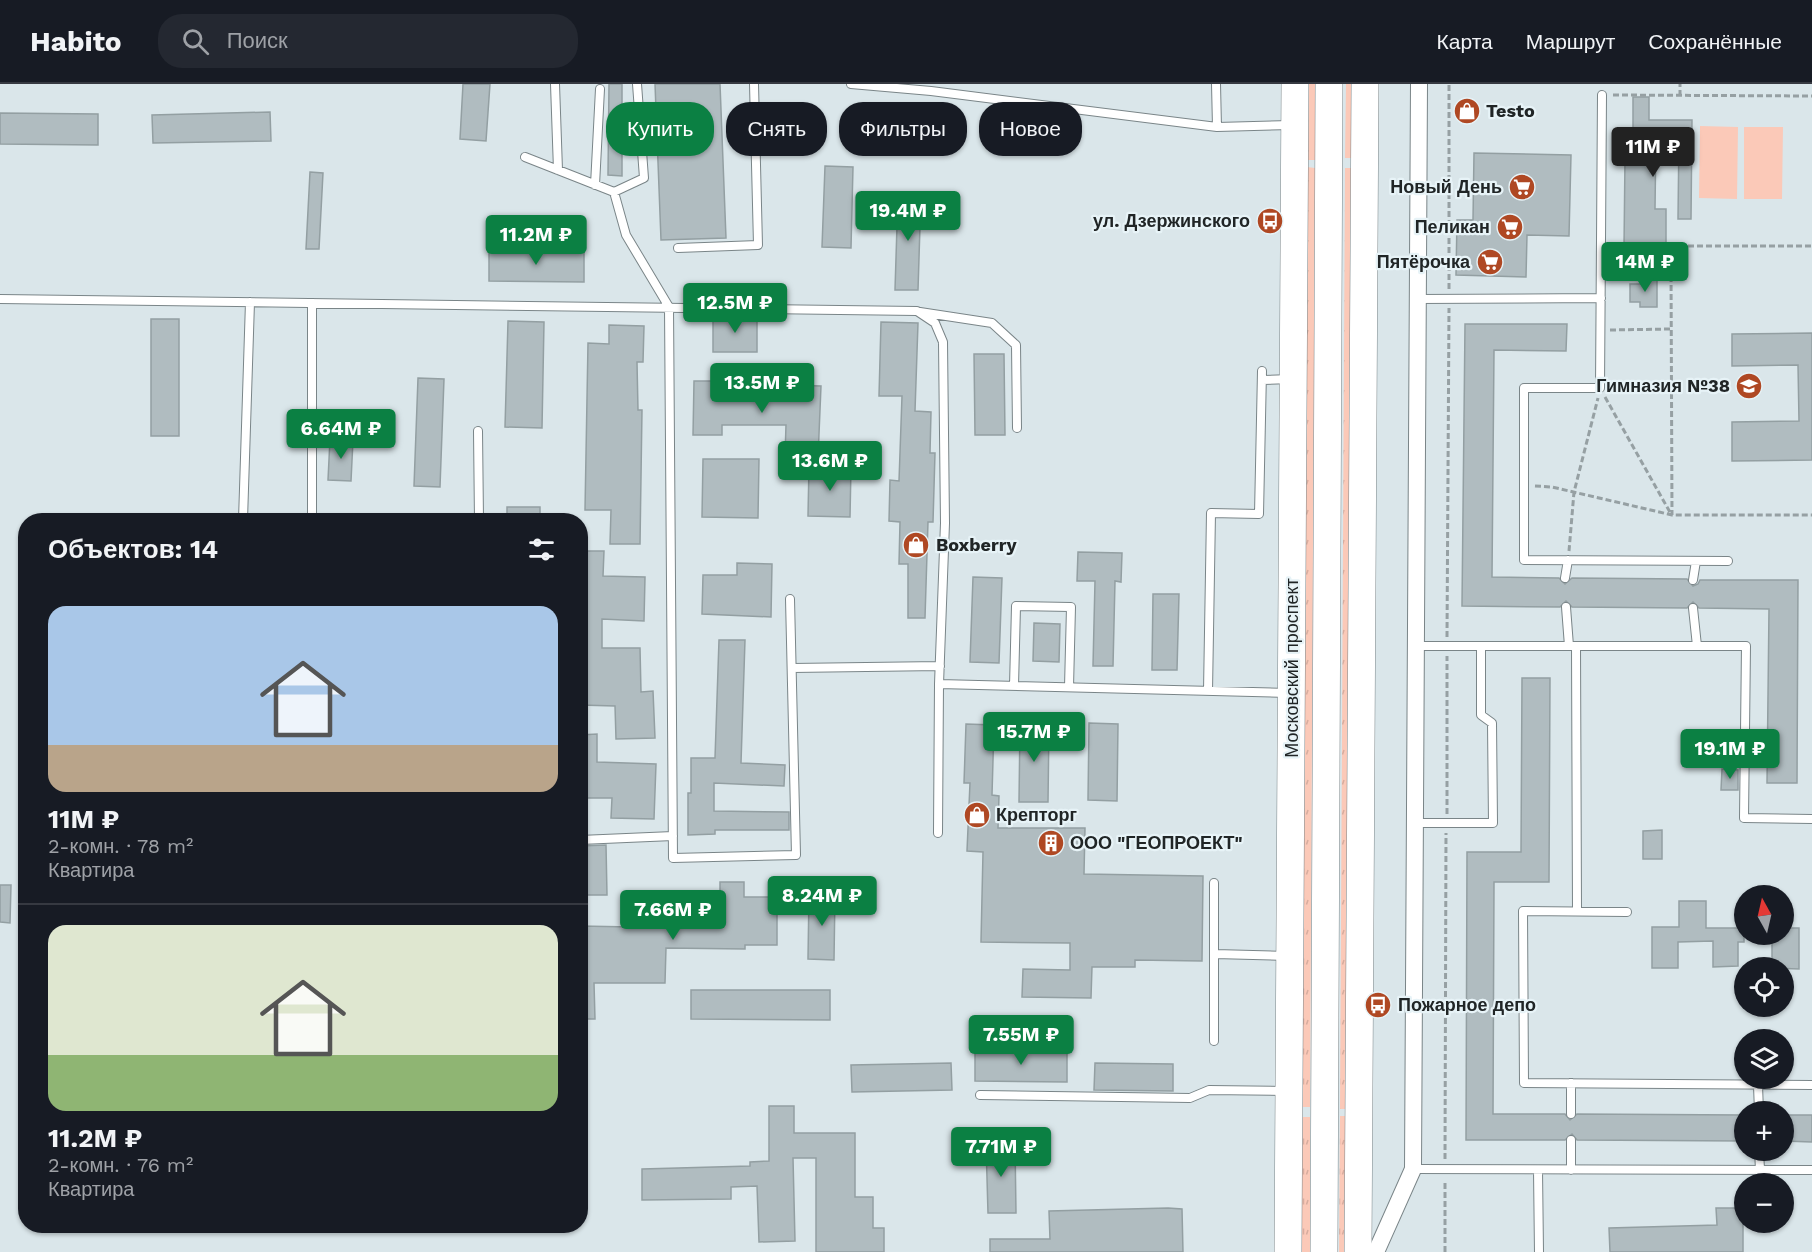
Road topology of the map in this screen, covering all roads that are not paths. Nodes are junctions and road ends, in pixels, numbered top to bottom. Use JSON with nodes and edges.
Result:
{"nodes":[{"id":1,"x":555,"y":84,"type":"edge"},
{"id":2,"x":637,"y":84,"type":"edge"},
{"id":3,"x":754,"y":84,"type":"edge"},
{"id":4,"x":851,"y":84,"type":"edge"},
{"id":5,"x":1216,"y":84,"type":"edge"},
{"id":6,"x":1295,"y":84,"type":"edge"},
{"id":7,"x":1329,"y":84,"type":"edge"},
{"id":8,"x":1365,"y":84,"type":"edge"},
{"id":9,"x":1419,"y":84,"type":"edge"},
{"id":10,"x":931,"y":88,"type":"edge"},
{"id":11,"x":600,"y":89,"type":"dead end"},
{"id":12,"x":1602,"y":95,"type":"road end"},
{"id":13,"x":1294,"y":125,"type":"junction"},
{"id":14,"x":1217,"y":127,"type":"junction"},
{"id":15,"x":525,"y":157,"type":"dead end"},
{"id":16,"x":558,"y":170,"type":"junction"},
{"id":17,"x":595,"y":185,"type":"junction"},
{"id":18,"x":614,"y":192,"type":"junction"},
{"id":19,"x":678,"y":248,"type":"dead end"},
{"id":20,"x":1601,"y":298,"type":"junction"},
{"id":21,"x":0,"y":299,"type":"edge"},
{"id":22,"x":1418,"y":299,"type":"junction"},
{"id":23,"x":250,"y":302,"type":"junction"},
{"id":24,"x":312,"y":303,"type":"junction"},
{"id":25,"x":669,"y":307,"type":"junction"},
{"id":26,"x":917,"y":311,"type":"junction"},
{"id":27,"x":1293,"y":379,"type":"junction"},
{"id":28,"x":1017,"y":428,"type":"dead end"},
{"id":29,"x":478,"y":431,"type":"dead end"},
{"id":30,"x":243,"y":513,"type":"edge"},
{"id":31,"x":312,"y":513,"type":"edge"},
{"id":32,"x":479,"y":513,"type":"edge"},
{"id":33,"x":1568,"y":561,"type":"junction"},
{"id":34,"x":1696,"y":561,"type":"junction"},
{"id":35,"x":1728,"y":561,"type":"dead end"},
{"id":36,"x":1565,"y":578,"type":"dead end"},
{"id":37,"x":1693,"y":579,"type":"dead end"},
{"id":38,"x":790,"y":599,"type":"dead end"},
{"id":39,"x":1566,"y":607,"type":"dead end"},
{"id":40,"x":1693,"y":608,"type":"dead end"},
{"id":41,"x":1416,"y":646,"type":"junction"},
{"id":42,"x":1480,"y":646,"type":"junction"},
{"id":43,"x":1573,"y":646,"type":"junction"},
{"id":44,"x":1696,"y":646,"type":"junction"},
{"id":45,"x":940,"y":666,"type":"junction"},
{"id":46,"x":792,"y":668,"type":"junction"},
{"id":47,"x":939,"y":684,"type":"junction"},
{"id":48,"x":1014,"y":686,"type":"junction"},
{"id":49,"x":1069,"y":687,"type":"junction"},
{"id":50,"x":1208,"y":691,"type":"junction"},
{"id":51,"x":1292,"y":693,"type":"junction"},
{"id":52,"x":1812,"y":819,"type":"edge"},
{"id":53,"x":1415,"y":823,"type":"junction"},
{"id":54,"x":938,"y":833,"type":"dead end"},
{"id":55,"x":673,"y":836,"type":"junction"},
{"id":56,"x":588,"y":840,"type":"edge"},
{"id":57,"x":1214,"y":883,"type":"dead end"},
{"id":58,"x":1577,"y":911,"type":"junction"},
{"id":59,"x":1627,"y":912,"type":"dead end"},
{"id":60,"x":1215,"y":954,"type":"junction"},
{"id":61,"x":1291,"y":956,"type":"junction"},
{"id":62,"x":1214,"y":1041,"type":"dead end"},
{"id":63,"x":1571,"y":1083,"type":"junction"},
{"id":64,"x":1734,"y":1085,"type":"edge"},
{"id":65,"x":1794,"y":1085,"type":"edge"},
{"id":66,"x":1812,"y":1085,"type":"edge"},
{"id":67,"x":1290,"y":1091,"type":"junction"},
{"id":68,"x":980,"y":1095,"type":"dead end"},
{"id":69,"x":1571,"y":1114,"type":"dead end"},
{"id":70,"x":1571,"y":1140,"type":"dead end"},
{"id":71,"x":1760,"y":1161,"type":"edge"},
{"id":72,"x":1413,"y":1169,"type":"junction"},
{"id":73,"x":1538,"y":1170,"type":"junction"},
{"id":74,"x":1571,"y":1170,"type":"junction"},
{"id":75,"x":1760,"y":1170,"type":"junction"},
{"id":76,"x":1812,"y":1170,"type":"edge"},
{"id":77,"x":1288,"y":1252,"type":"edge"},
{"id":78,"x":1324,"y":1252,"type":"edge"},
{"id":79,"x":1358,"y":1252,"type":"edge"},
{"id":80,"x":1376,"y":1252,"type":"edge"},
{"id":81,"x":1539,"y":1252,"type":"edge"}],
"edges":[{"from":1,"to":16,"type":"lane"},
{"from":2,"to":18,"type":"lane"},
{"from":3,"to":19,"type":"lane"},
{"from":4,"to":10,"type":"lane"},
{"from":5,"to":14,"type":"lane"},
{"from":6,"to":13,"type":"main road","name":"Московский проспект"},
{"from":7,"to":78,"type":"main road","name":"Московский проспект"},
{"from":8,"to":79,"type":"main road"},
{"from":9,"to":22,"type":"street"},
{"from":10,"to":14,"type":"lane"},
{"from":11,"to":17,"type":"lane"},
{"from":12,"to":20,"type":"lane"},
{"from":13,"to":14,"type":"lane"},
{"from":13,"to":27,"type":"main road","name":"Московский проспект"},
{"from":15,"to":16,"type":"lane"},
{"from":16,"to":17,"type":"lane"},
{"from":17,"to":18,"type":"lane"},
{"from":18,"to":25,"type":"lane"},
{"from":20,"to":22,"type":"lane"},
{"from":20,"to":33,"type":"lane"},
{"from":21,"to":23,"type":"lane"},
{"from":22,"to":41,"type":"street"},
{"from":23,"to":24,"type":"lane"},
{"from":23,"to":30,"type":"lane"},
{"from":24,"to":25,"type":"lane"},
{"from":24,"to":31,"type":"lane"},
{"from":25,"to":26,"type":"lane"},
{"from":25,"to":55,"type":"lane"},
{"from":26,"to":28,"type":"lane"},
{"from":26,"to":45,"type":"lane"},
{"from":27,"to":50,"type":"lane"},
{"from":27,"to":51,"type":"main road","name":"Московский проспект"},
{"from":29,"to":32,"type":"lane"},
{"from":33,"to":34,"type":"lane"},
{"from":33,"to":36,"type":"lane"},
{"from":34,"to":35,"type":"lane"},
{"from":34,"to":37,"type":"lane"},
{"from":38,"to":46,"type":"lane"},
{"from":39,"to":43,"type":"lane"},
{"from":40,"to":44,"type":"lane"},
{"from":41,"to":42,"type":"lane"},
{"from":41,"to":53,"type":"street"},
{"from":42,"to":43,"type":"lane"},
{"from":42,"to":53,"type":"lane"},
{"from":43,"to":44,"type":"lane"},
{"from":43,"to":58,"type":"lane"},
{"from":44,"to":52,"type":"lane"},
{"from":45,"to":46,"type":"lane"},
{"from":45,"to":47,"type":"lane"},
{"from":46,"to":55,"type":"lane"},
{"from":47,"to":48,"type":"lane"},
{"from":47,"to":54,"type":"lane"},
{"from":48,"to":49,"type":"lane"},
{"from":48,"to":49,"type":"lane"},
{"from":49,"to":50,"type":"lane"},
{"from":50,"to":51,"type":"lane"},
{"from":51,"to":61,"type":"main road","name":"Московский проспект"},
{"from":53,"to":72,"type":"street"},
{"from":55,"to":56,"type":"lane"},
{"from":57,"to":60,"type":"lane"},
{"from":58,"to":59,"type":"lane"},
{"from":58,"to":63,"type":"lane"},
{"from":60,"to":61,"type":"lane"},
{"from":60,"to":62,"type":"lane"},
{"from":61,"to":67,"type":"main road","name":"Московский проспект"},
{"from":63,"to":64,"type":"lane"},
{"from":63,"to":69,"type":"lane"},
{"from":65,"to":66,"type":"lane"},
{"from":67,"to":68,"type":"lane"},
{"from":67,"to":77,"type":"main road","name":"Московский проспект"},
{"from":70,"to":74,"type":"lane"},
{"from":71,"to":75,"type":"lane"},
{"from":72,"to":73,"type":"lane"},
{"from":72,"to":80,"type":"street"},
{"from":73,"to":74,"type":"lane"},
{"from":73,"to":81,"type":"lane"},
{"from":74,"to":75,"type":"lane"},
{"from":75,"to":76,"type":"lane"}]}
